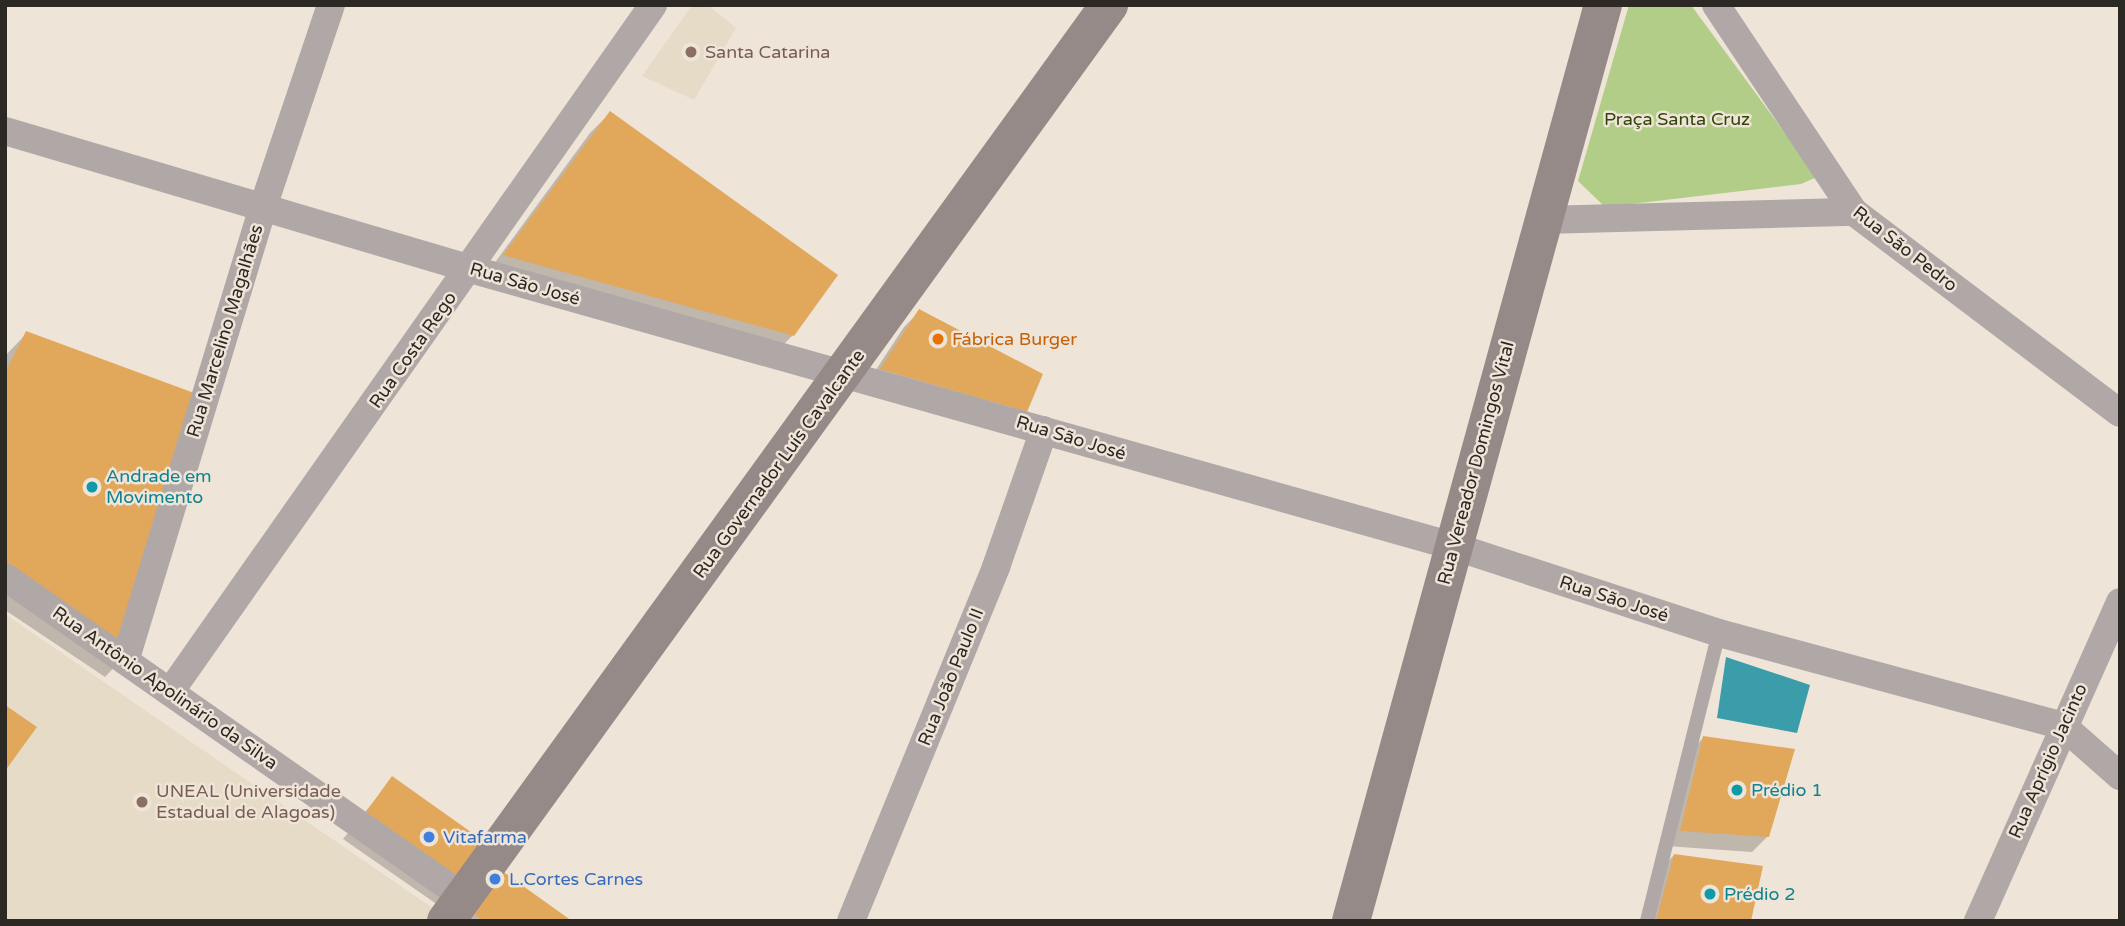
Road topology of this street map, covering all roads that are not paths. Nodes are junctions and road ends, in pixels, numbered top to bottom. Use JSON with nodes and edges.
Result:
{"nodes":[{"id":1,"x":331,"y":5,"type":"edge"},
{"id":2,"x":1109,"y":5,"type":"edge"},
{"id":3,"x":1603,"y":5,"type":"edge"},
{"id":4,"x":1716,"y":5,"type":"edge"},
{"id":5,"x":647,"y":7,"type":"edge"},
{"id":6,"x":5,"y":131,"type":"edge"},
{"id":7,"x":263,"y":207,"type":"junction"},
{"id":8,"x":1854,"y":212,"type":"junction"},
{"id":9,"x":1542,"y":220,"type":"junction"},
{"id":10,"x":470,"y":269,"type":"junction"},
{"id":11,"x":845,"y":373,"type":"junction"},
{"id":12,"x":2120,"y":412,"type":"edge"},
{"id":13,"x":1044,"y":430,"type":"junction"},
{"id":14,"x":1452,"y":546,"type":"junction"},
{"id":15,"x":5,"y":577,"type":"edge"},
{"id":16,"x":2120,"y":602,"type":"edge"},
{"id":17,"x":1719,"y":633,"type":"junction"},
{"id":18,"x":126,"y":658,"type":"junction"},
{"id":19,"x":170,"y":692,"type":"junction"},
{"id":20,"x":2063,"y":726,"type":"junction"},
{"id":21,"x":2120,"y":776,"type":"edge"},
{"id":22,"x":454,"y":908,"type":"edge"},
{"id":23,"x":851,"y":921,"type":"edge"},
{"id":24,"x":1351,"y":921,"type":"edge"},
{"id":25,"x":1647,"y":921,"type":"edge"},
{"id":26,"x":1978,"y":921,"type":"edge"}],
"edges":[{"from":1,"to":7,"type":"street","name":"Rua Marcelino Magalhães"},
{"from":2,"to":11,"type":"street","name":"Rua Governador Luís Cavalcante"},
{"from":3,"to":9,"type":"street","name":"Rua Vereador Domingos Vital"},
{"from":4,"to":8,"type":"street","name":"Rua São Pedro"},
{"from":5,"to":10,"type":"street","name":"Rua Costa Rego"},
{"from":6,"to":7,"type":"street","name":"Rua São José"},
{"from":7,"to":10,"type":"street","name":"Rua São José"},
{"from":7,"to":18,"type":"street","name":"Rua Marcelino Magalhães"},
{"from":8,"to":9,"type":"street"},
{"from":8,"to":12,"type":"street","name":"Rua São Pedro"},
{"from":9,"to":14,"type":"street","name":"Rua Vereador Domingos Vital"},
{"from":10,"to":11,"type":"street","name":"Rua São José"},
{"from":10,"to":19,"type":"street","name":"Rua Costa Rego"},
{"from":11,"to":13,"type":"street","name":"Rua São José"},
{"from":11,"to":22,"type":"street","name":"Rua Governador Luís Cavalcante"},
{"from":13,"to":14,"type":"street","name":"Rua São José"},
{"from":13,"to":23,"type":"street","name":"Rua João Paulo II"},
{"from":14,"to":17,"type":"street","name":"Rua São José"},
{"from":14,"to":24,"type":"street","name":"Rua Vereador Domingos Vital"},
{"from":15,"to":18,"type":"street","name":"Rua Antônio Apolinário da Silva"},
{"from":16,"to":20,"type":"street","name":"Rua Aprígio Jacinto"},
{"from":17,"to":20,"type":"street","name":"Rua São José"},
{"from":17,"to":25,"type":"lane"},
{"from":18,"to":19,"type":"street","name":"Rua Antônio Apolinário da Silva"},
{"from":19,"to":22,"type":"street","name":"Rua Antônio Apolinário da Silva"},
{"from":20,"to":21,"type":"street","name":"Rua São José"},
{"from":20,"to":26,"type":"street","name":"Rua Aprígio Jacinto"}]}
